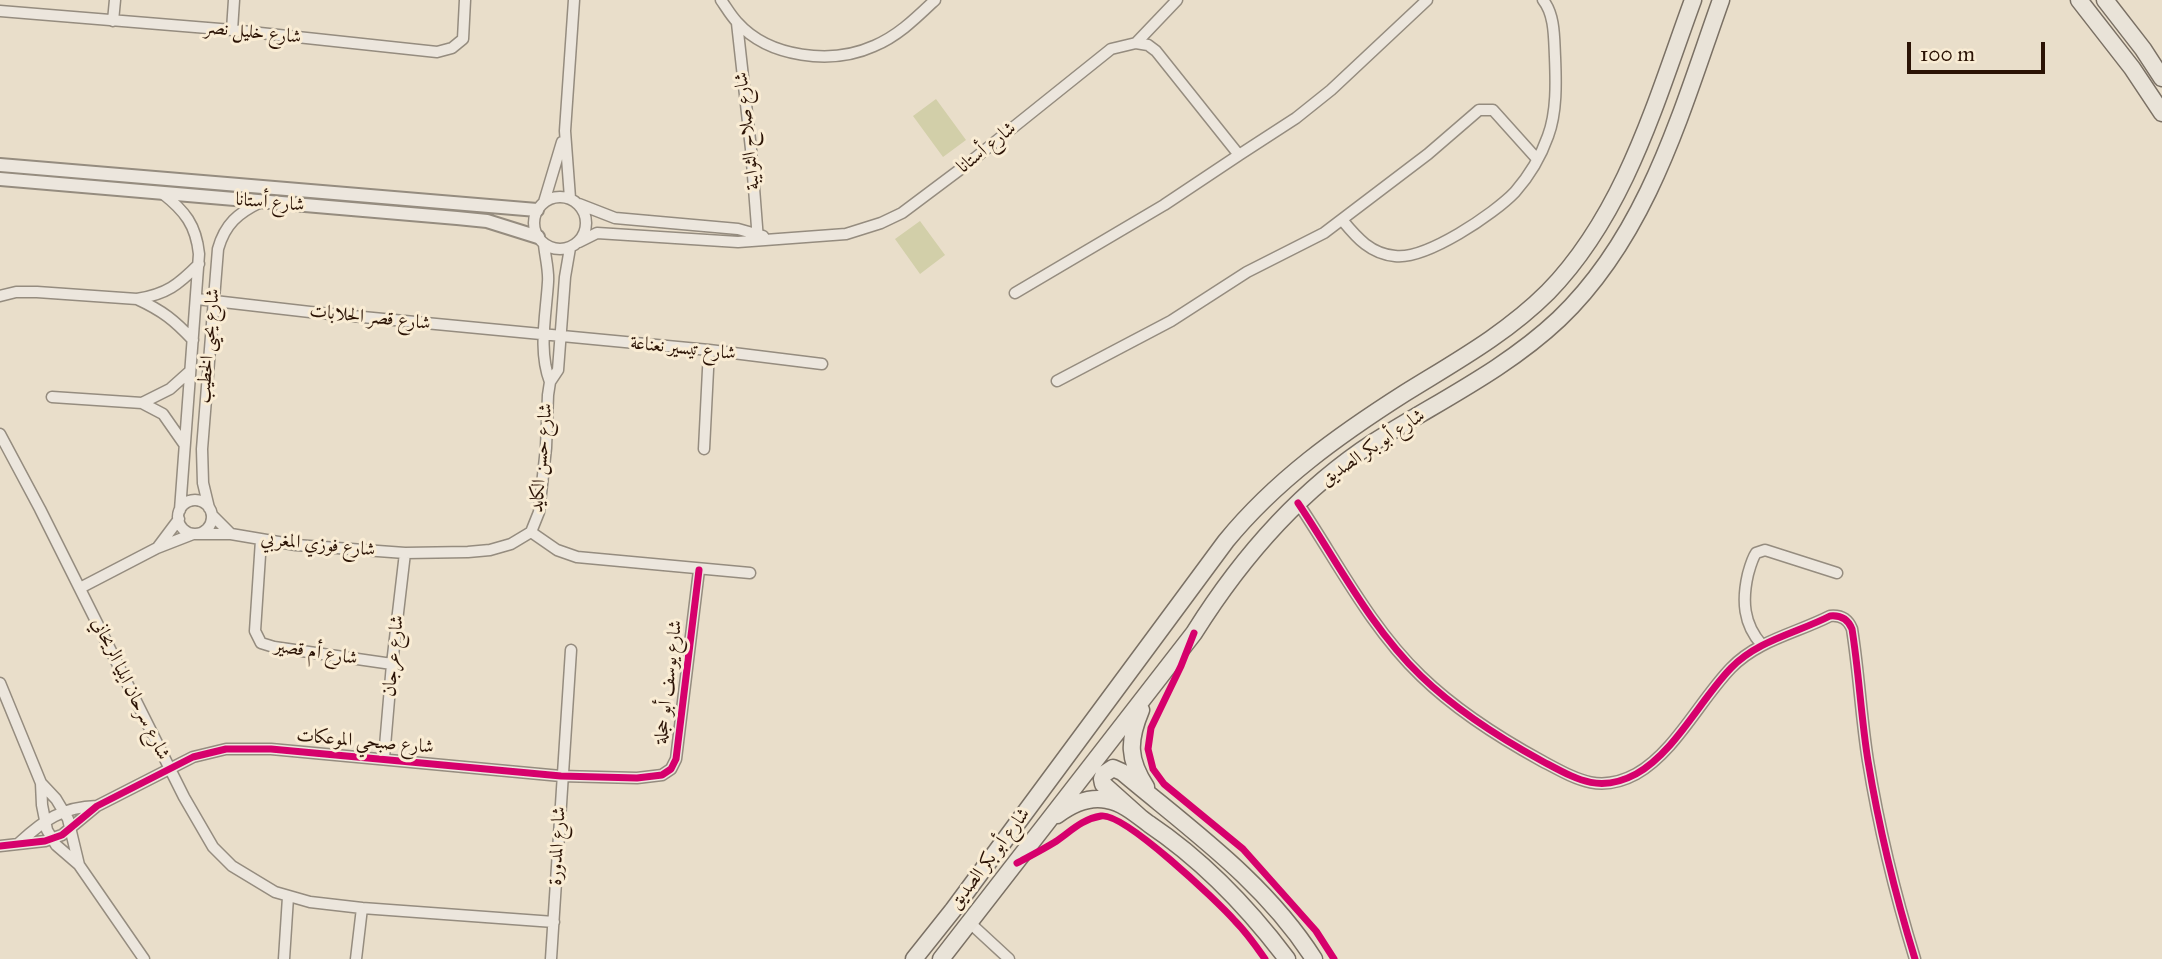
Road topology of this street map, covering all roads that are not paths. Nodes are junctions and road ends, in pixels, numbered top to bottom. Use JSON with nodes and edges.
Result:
{"nodes":[{"id":1,"x":115,"y":0,"type":"edge"},
{"id":2,"x":234,"y":0,"type":"edge"},
{"id":3,"x":465,"y":0,"type":"edge"},
{"id":4,"x":574,"y":0,"type":"edge"},
{"id":5,"x":721,"y":0,"type":"edge"},
{"id":6,"x":935,"y":0,"type":"edge"},
{"id":7,"x":1177,"y":0,"type":"edge"},
{"id":8,"x":1427,"y":0,"type":"edge"},
{"id":9,"x":1543,"y":0,"type":"edge"},
{"id":10,"x":1693,"y":0,"type":"edge"},
{"id":11,"x":1721,"y":0,"type":"edge"},
{"id":12,"x":2079,"y":0,"type":"edge"},
{"id":13,"x":2105,"y":0,"type":"edge"},
{"id":14,"x":0,"y":11,"type":"edge"},
{"id":15,"x":113,"y":21,"type":"junction"},
{"id":16,"x":737,"y":23,"type":"junction"},
{"id":17,"x":232,"y":30,"type":"junction"},
{"id":18,"x":1136,"y":43,"type":"junction"},
{"id":19,"x":2162,"y":78,"type":"edge"},
{"id":20,"x":2162,"y":113,"type":"edge"},
{"id":21,"x":565,"y":131,"type":"junction"},
{"id":22,"x":1240,"y":155,"type":"junction"},
{"id":23,"x":1537,"y":159,"type":"junction"},
{"id":24,"x":0,"y":165,"type":"edge"},
{"id":25,"x":0,"y":179,"type":"edge"},
{"id":26,"x":162,"y":193,"type":"junction"},
{"id":27,"x":575,"y":201,"type":"junction"},
{"id":28,"x":261,"y":202,"type":"junction"},
{"id":29,"x":541,"y":206,"type":"junction"},
{"id":30,"x":1343,"y":221,"type":"junction"},
{"id":31,"x":758,"y":237,"type":"junction"},
{"id":32,"x":541,"y":241,"type":"junction"},
{"id":33,"x":575,"y":245,"type":"junction"},
{"id":34,"x":199,"y":264,"type":"junction"},
{"id":35,"x":1015,"y":293,"type":"dead end"},
{"id":36,"x":0,"y":296,"type":"edge"},
{"id":37,"x":137,"y":299,"type":"junction"},
{"id":38,"x":197,"y":299,"type":"junction"},
{"id":39,"x":212,"y":301,"type":"junction"},
{"id":40,"x":544,"y":335,"type":"junction"},
{"id":41,"x":561,"y":336,"type":"junction"},
{"id":42,"x":193,"y":341,"type":"junction"},
{"id":43,"x":709,"y":351,"type":"junction"},
{"id":44,"x":822,"y":364,"type":"dead end"},
{"id":45,"x":189,"y":372,"type":"junction"},
{"id":46,"x":1057,"y":381,"type":"dead end"},
{"id":47,"x":550,"y":382,"type":"junction"},
{"id":48,"x":52,"y":397,"type":"dead end"},
{"id":49,"x":142,"y":403,"type":"junction"},
{"id":50,"x":0,"y":434,"type":"edge"},
{"id":51,"x":185,"y":444,"type":"junction"},
{"id":52,"x":705,"y":449,"type":"dead end"},
{"id":53,"x":1298,"y":503,"type":"junction"},
{"id":54,"x":211,"y":511,"type":"junction"},
{"id":55,"x":179,"y":514,"type":"junction"},
{"id":56,"x":530,"y":531,"type":"junction"},
{"id":57,"x":195,"y":534,"type":"junction"},
{"id":58,"x":231,"y":534,"type":"junction"},
{"id":59,"x":261,"y":540,"type":"junction"},
{"id":60,"x":157,"y":548,"type":"junction"},
{"id":61,"x":405,"y":553,"type":"junction"},
{"id":62,"x":699,"y":570,"type":"junction"},
{"id":63,"x":750,"y":573,"type":"dead end"},
{"id":64,"x":1837,"y":573,"type":"dead end"},
{"id":65,"x":80,"y":589,"type":"junction"},
{"id":66,"x":1762,"y":645,"type":"junction"},
{"id":67,"x":571,"y":650,"type":"dead end"},
{"id":68,"x":392,"y":664,"type":"junction"},
{"id":69,"x":0,"y":683,"type":"edge"},
{"id":70,"x":1147,"y":694,"type":"junction"},
{"id":71,"x":5,"y":710,"type":"edge"},
{"id":72,"x":384,"y":758,"type":"junction"},
{"id":73,"x":169,"y":769,"type":"junction"},
{"id":74,"x":561,"y":776,"type":"junction"},
{"id":75,"x":41,"y":783,"type":"junction"},
{"id":76,"x":1153,"y":798,"type":"junction"},
{"id":77,"x":97,"y":806,"type":"junction"},
{"id":78,"x":64,"y":811,"type":"junction"},
{"id":79,"x":1141,"y":818,"type":"junction"},
{"id":80,"x":44,"y":821,"type":"junction"},
{"id":81,"x":1044,"y":825,"type":"junction"},
{"id":82,"x":71,"y":829,"type":"junction"},
{"id":83,"x":51,"y":839,"type":"junction"},
{"id":84,"x":19,"y":843,"type":"junction"},
{"id":85,"x":0,"y":846,"type":"edge"},
{"id":86,"x":79,"y":865,"type":"junction"},
{"id":87,"x":288,"y":897,"type":"junction"},
{"id":88,"x":362,"y":908,"type":"junction"},
{"id":89,"x":554,"y":922,"type":"junction"},
{"id":90,"x":970,"y":923,"type":"junction"},
{"id":91,"x":144,"y":959,"type":"edge"},
{"id":92,"x":284,"y":959,"type":"edge"},
{"id":93,"x":356,"y":959,"type":"edge"},
{"id":94,"x":551,"y":959,"type":"edge"},
{"id":95,"x":914,"y":959,"type":"edge"},
{"id":96,"x":941,"y":959,"type":"edge"},
{"id":97,"x":1009,"y":959,"type":"edge"},
{"id":98,"x":1287,"y":959,"type":"edge"},
{"id":99,"x":1314,"y":959,"type":"edge"},
{"id":100,"x":1915,"y":959,"type":"edge"}],
"edges":[{"from":1,"to":15,"type":"street"},
{"from":2,"to":17,"type":"street"},
{"from":3,"to":17,"type":"street","name":"شارع خليل نصر"},
{"from":4,"to":21,"type":"street"},
{"from":5,"to":16,"type":"street"},
{"from":6,"to":16,"type":"street"},
{"from":7,"to":18,"type":"street","name":"شارع أستانا"},
{"from":8,"to":22,"type":"street"},
{"from":9,"to":23,"type":"street"},
{"from":10,"to":95,"type":"main road","name":"شارع أبو بكر الصديق"},
{"from":11,"to":53,"type":"main road","name":"شارع أبو بكر الصديق"},
{"from":12,"to":20,"type":"main road"},
{"from":13,"to":19,"type":"main road"},
{"from":14,"to":15,"type":"street","name":"شارع خليل نصر"},
{"from":15,"to":17,"type":"street","name":"شارع خليل نصر"},
{"from":16,"to":31,"type":"street","name":"شارع صلاح الثوايبة"},
{"from":18,"to":22,"type":"street"},
{"from":18,"to":31,"type":"street","name":"شارع أستانا"},
{"from":21,"to":27,"type":"street"},
{"from":21,"to":29,"type":"street"},
{"from":22,"to":35,"type":"street"},
{"from":23,"to":30,"type":"street"},
{"from":23,"to":30,"type":"street"},
{"from":24,"to":29,"type":"street","name":"شارع أستانا"},
{"from":25,"to":26,"type":"street","name":"شارع أستانا"},
{"from":26,"to":28,"type":"street","name":"شارع أستانا"},
{"from":26,"to":34,"type":"street","name":"شارع يحيى الخطيب"},
{"from":27,"to":29,"type":"street"},
{"from":27,"to":31,"type":"street","name":"شارع أستانا"},
{"from":27,"to":33,"type":"street"},
{"from":28,"to":32,"type":"street","name":"شارع أستانا"},
{"from":28,"to":39,"type":"street","name":"شارع يحيى الخطيب"},
{"from":29,"to":32,"type":"street"},
{"from":30,"to":46,"type":"street"},
{"from":31,"to":33,"type":"street","name":"شارع أستانا"},
{"from":32,"to":33,"type":"street"},
{"from":32,"to":40,"type":"street","name":"شارع حسن الكايد"},
{"from":33,"to":41,"type":"street","name":"شارع حسن الكايد"},
{"from":34,"to":37,"type":"street"},
{"from":34,"to":38,"type":"street","name":"شارع يحيى الخطيب"},
{"from":36,"to":37,"type":"street"},
{"from":37,"to":42,"type":"street"},
{"from":38,"to":39,"type":"street","name":"شارع قصر الحلابات"},
{"from":38,"to":42,"type":"street","name":"شارع يحيى الخطيب"},
{"from":39,"to":40,"type":"street","name":"شارع قصر الحلابات"},
{"from":39,"to":54,"type":"street","name":"شارع يحيى الخطيب"},
{"from":40,"to":41,"type":"street","name":"شارع تيسير نعناعة"},
{"from":40,"to":47,"type":"street","name":"شارع حسن الكايد"},
{"from":41,"to":43,"type":"street","name":"شارع تيسير نعناعة"},
{"from":41,"to":47,"type":"street","name":"شارع حسن الكايد"},
{"from":42,"to":45,"type":"street","name":"شارع يحيى الخطيب"},
{"from":43,"to":44,"type":"street","name":"شارع تيسير نعناعة"},
{"from":43,"to":52,"type":"street"},
{"from":45,"to":49,"type":"street","name":"شارع يحيى الخطيب"},
{"from":45,"to":51,"type":"street","name":"شارع يحيى الخطيب"},
{"from":47,"to":56,"type":"street","name":"شارع حسن الكايد"},
{"from":48,"to":49,"type":"street"},
{"from":49,"to":51,"type":"street"},
{"from":50,"to":65,"type":"street","name":"شارع سرحان ايليا الريحاني"},
{"from":51,"to":55,"type":"street","name":"شارع يحيى الخطيب"},
{"from":53,"to":66,"type":"street"},
{"from":53,"to":70,"type":"main road","name":"شارع أبو بكر الصديق"},
{"from":54,"to":55,"type":"street"},
{"from":54,"to":57,"type":"street"},
{"from":54,"to":58,"type":"street"},
{"from":55,"to":57,"type":"street"},
{"from":55,"to":60,"type":"street","name":"شارع فوزي المغربي"},
{"from":56,"to":61,"type":"street","name":"شارع حسن الكايد"},
{"from":56,"to":62,"type":"street","name":"شارع حسن الكايد"},
{"from":57,"to":58,"type":"street","name":"شارع فوزي المغربي"},
{"from":57,"to":60,"type":"street","name":"شارع فوزي المغربي"},
{"from":58,"to":59,"type":"street","name":"شارع فوزي المغربي"},
{"from":59,"to":61,"type":"street","name":"شارع فوزي المغربي"},
{"from":59,"to":68,"type":"street","name":"شارع أم قصير"},
{"from":60,"to":65,"type":"street","name":"شارع فوزي المغربي"},
{"from":61,"to":68,"type":"street","name":"شارع عرجان"},
{"from":62,"to":63,"type":"street","name":"شارع حسن الكايد"},
{"from":62,"to":74,"type":"street","name":"شارع يوسف أبو حجلة"},
{"from":64,"to":66,"type":"street"},
{"from":65,"to":73,"type":"street","name":"شارع سرحان ايليا الريحاني"},
{"from":66,"to":100,"type":"street"},
{"from":67,"to":74,"type":"street","name":"شارع المدورة"},
{"from":68,"to":72,"type":"street","name":"شارع عرجان"},
{"from":69,"to":71,"type":"street"},
{"from":70,"to":76,"type":"main road"},
{"from":70,"to":81,"type":"main road","name":"شارع أبو بكر الصديق"},
{"from":71,"to":75,"type":"street"},
{"from":72,"to":73,"type":"street","name":"شارع صبحي الموعكات"},
{"from":72,"to":74,"type":"street","name":"شارع صبحي الموعكات"},
{"from":73,"to":77,"type":"street","name":"شارع صبحي الموعكات"},
{"from":73,"to":87,"type":"street","name":"شارع سرحان ايليا الريحاني"},
{"from":74,"to":89,"type":"street","name":"شارع المدورة"},
{"from":75,"to":78,"type":"street"},
{"from":75,"to":80,"type":"street"},
{"from":76,"to":79,"type":"main road"},
{"from":76,"to":99,"type":"main road"},
{"from":77,"to":78,"type":"street"},
{"from":77,"to":82,"type":"street"},
{"from":78,"to":80,"type":"street"},
{"from":78,"to":82,"type":"street"},
{"from":79,"to":81,"type":"main road"},
{"from":79,"to":98,"type":"main road"},
{"from":80,"to":83,"type":"street"},
{"from":80,"to":84,"type":"street"},
{"from":81,"to":90,"type":"main road","name":"شارع أبو بكر الصديق"},
{"from":82,"to":83,"type":"street"},
{"from":82,"to":86,"type":"street"},
{"from":83,"to":84,"type":"street"},
{"from":83,"to":86,"type":"street"},
{"from":84,"to":85,"type":"street"},
{"from":86,"to":91,"type":"street"},
{"from":87,"to":88,"type":"street","name":"شارع سرحان ايليا الريحاني"},
{"from":87,"to":92,"type":"street"},
{"from":88,"to":89,"type":"street","name":"شارع سرحان ايليا الريحاني"},
{"from":88,"to":93,"type":"street"},
{"from":89,"to":94,"type":"street","name":"شارع المدورة"},
{"from":90,"to":96,"type":"main road","name":"شارع أبو بكر الصديق"},
{"from":90,"to":97,"type":"street"}]}
